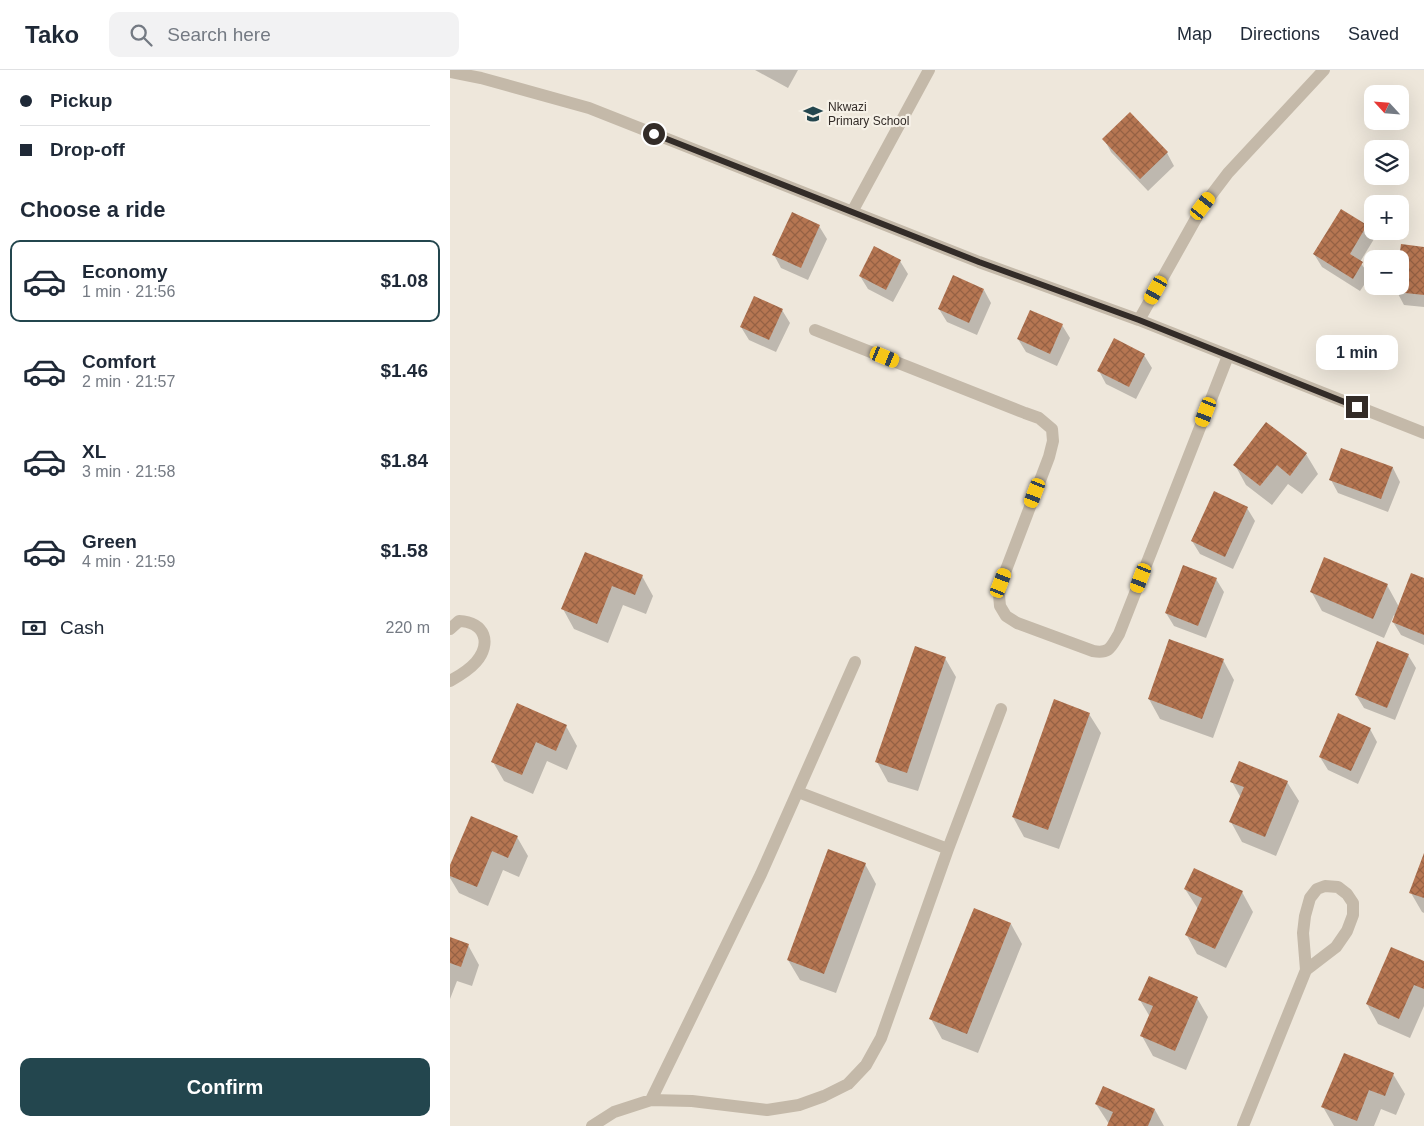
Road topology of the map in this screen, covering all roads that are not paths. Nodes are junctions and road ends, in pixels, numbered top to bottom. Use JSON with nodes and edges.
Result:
{"nodes":[{"id":1,"x":929,"y":70,"type":"edge"},
{"id":2,"x":1324,"y":70,"type":"edge"},
{"id":3,"x":450,"y":72,"type":"edge"},
{"id":4,"x":852,"y":212,"type":"junction"},
{"id":5,"x":1139,"y":320,"type":"junction"},
{"id":6,"x":815,"y":330,"type":"dead end"},
{"id":7,"x":1228,"y":356,"type":"junction"},
{"id":8,"x":1424,"y":434,"type":"edge"},
{"id":9,"x":450,"y":630,"type":"edge"},
{"id":10,"x":855,"y":662,"type":"dead end"},
{"id":11,"x":450,"y":681,"type":"edge"},
{"id":12,"x":1001,"y":709,"type":"dead end"},
{"id":13,"x":798,"y":792,"type":"junction"},
{"id":14,"x":948,"y":849,"type":"junction"},
{"id":15,"x":1306,"y":970,"type":"junction"},
{"id":16,"x":651,"y":1100,"type":"junction"},
{"id":17,"x":592,"y":1126,"type":"edge"},
{"id":18,"x":1243,"y":1126,"type":"edge"}],
"edges":[{"from":1,"to":4,"type":"street"},
{"from":2,"to":5,"type":"street"},
{"from":3,"to":4,"type":"street"},
{"from":4,"to":5,"type":"street"},
{"from":5,"to":7,"type":"street"},
{"from":6,"to":7,"type":"street"},
{"from":7,"to":8,"type":"street"},
{"from":9,"to":11,"type":"street"},
{"from":10,"to":13,"type":"street"},
{"from":12,"to":14,"type":"street"},
{"from":13,"to":14,"type":"street"},
{"from":13,"to":16,"type":"street"},
{"from":14,"to":16,"type":"street"},
{"from":15,"to":15,"type":"street"},
{"from":15,"to":18,"type":"street"},
{"from":16,"to":17,"type":"street"}]}
